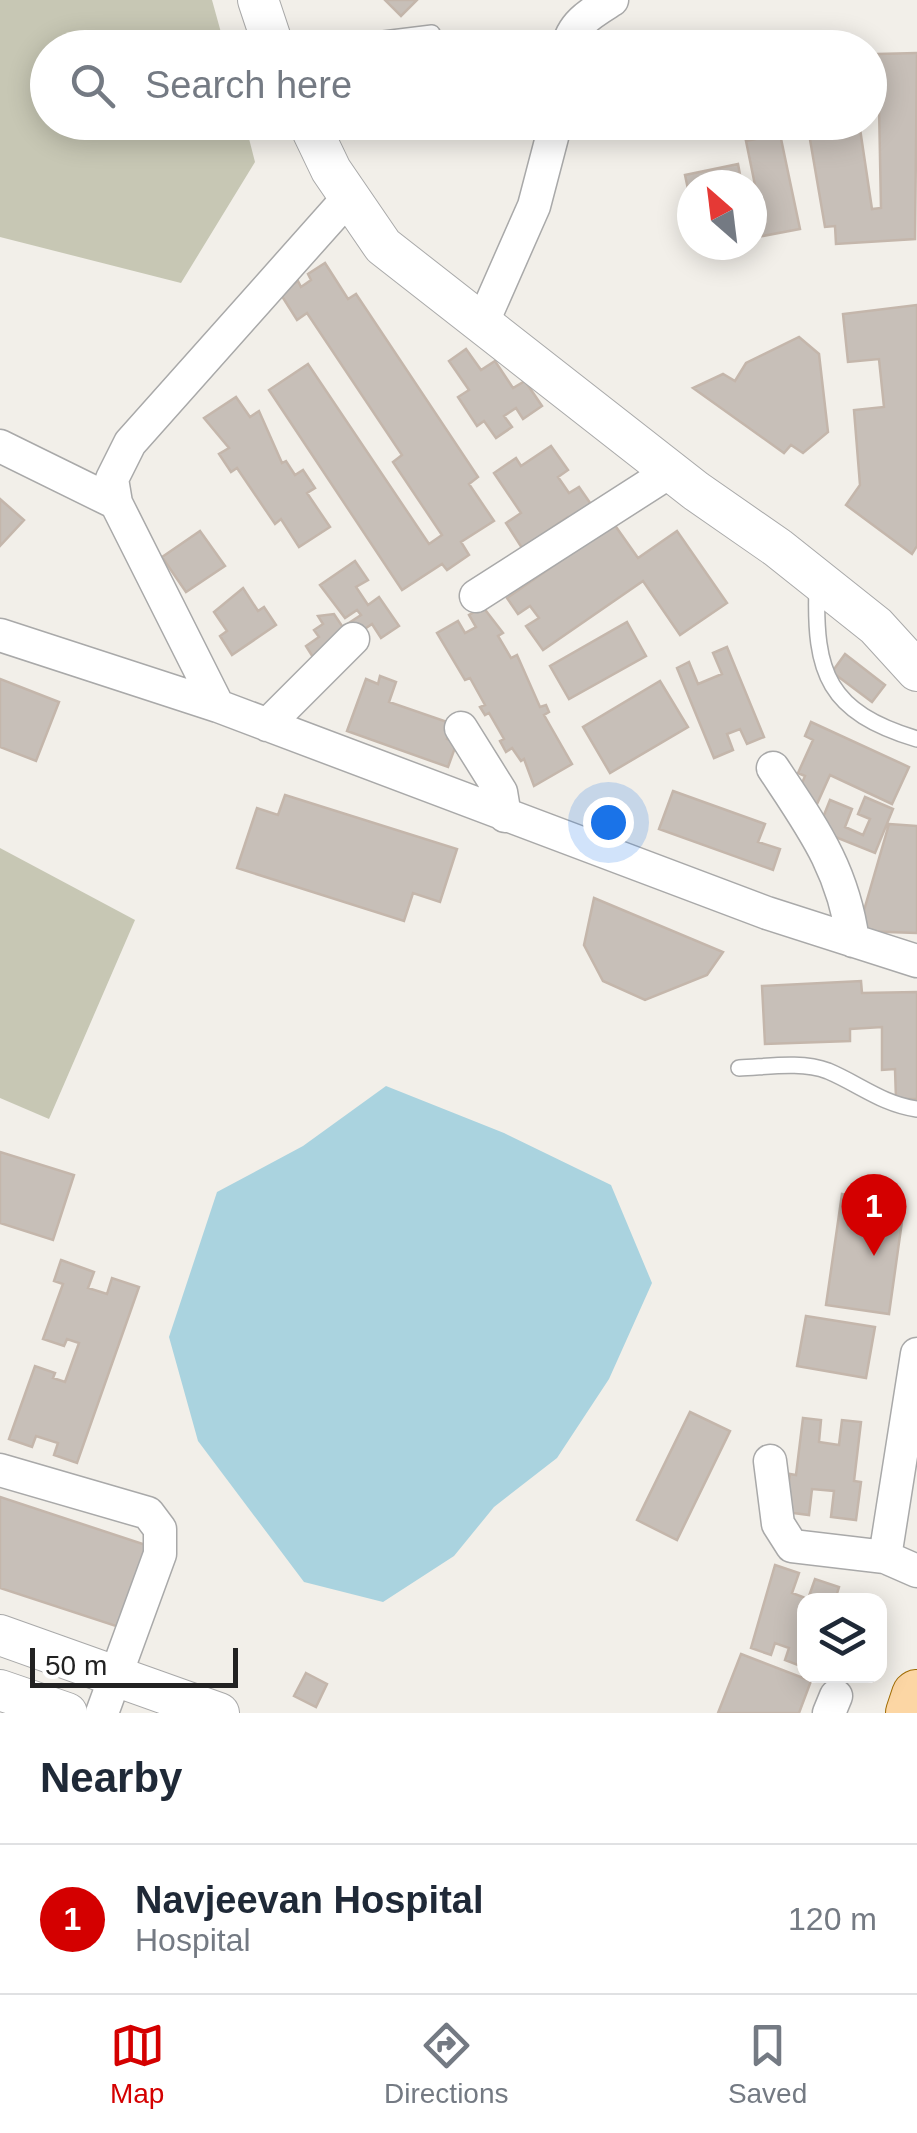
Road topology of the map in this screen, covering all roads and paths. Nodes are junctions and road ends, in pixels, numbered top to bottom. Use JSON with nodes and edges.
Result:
{"nodes":[{"id":1,"x":258,"y":0,"type":"edge"},
{"id":2,"x":612,"y":0,"type":"edge"},
{"id":3,"x":268,"y":30,"type":"edge"},
{"id":4,"x":575,"y":30,"type":"edge"},
{"id":5,"x":318,"y":140,"type":"edge"},
{"id":6,"x":551,"y":140,"type":"edge"},
{"id":7,"x":349,"y":197,"type":"junction"},
{"id":8,"x":482,"y":324,"type":"junction"},
{"id":9,"x":0,"y":446,"type":"edge"},
{"id":10,"x":671,"y":471,"type":"junction"},
{"id":11,"x":116,"y":503,"type":"junction"},
{"id":12,"x":817,"y":582,"type":"junction"},
{"id":13,"x":476,"y":596,"type":"dead end"},
{"id":14,"x":0,"y":635,"type":"edge"},
{"id":15,"x":353,"y":639,"type":"dead end"},
{"id":16,"x":917,"y":671,"type":"edge"},
{"id":17,"x":218,"y":706,"type":"junction"},
{"id":18,"x":267,"y":725,"type":"junction"},
{"id":19,"x":462,"y":728,"type":"dead end"},
{"id":20,"x":917,"y":739,"type":"edge"},
{"id":21,"x":773,"y":768,"type":"dead end"},
{"id":22,"x":505,"y":816,"type":"junction"},
{"id":23,"x":852,"y":941,"type":"junction"},
{"id":24,"x":917,"y":962,"type":"edge"},
{"id":25,"x":739,"y":1068,"type":"dead end"},
{"id":26,"x":917,"y":1109,"type":"edge"},
{"id":27,"x":917,"y":1354,"type":"edge"},
{"id":28,"x":770,"y":1461,"type":"dead end"},
{"id":29,"x":0,"y":1470,"type":"edge"},
{"id":30,"x":885,"y":1557,"type":"junction"},
{"id":31,"x":917,"y":1571,"type":"edge"},
{"id":32,"x":0,"y":1635,"type":"edge"},
{"id":33,"x":0,"y":1690,"type":"edge"},
{"id":34,"x":917,"y":1695,"type":"edge"},
{"id":35,"x":107,"y":1696,"type":"edge"},
{"id":36,"x":67,"y":1713,"type":"edge"},
{"id":37,"x":219,"y":1713,"type":"edge"},
{"id":38,"x":912,"y":1713,"type":"edge"}],
"edges":[{"from":1,"to":3,"type":"street"},
{"from":2,"to":4,"type":"street"},
{"from":5,"to":7,"type":"street"},
{"from":6,"to":8,"type":"street"},
{"from":7,"to":8,"type":"street"},
{"from":7,"to":11,"type":"street"},
{"from":8,"to":10,"type":"street"},
{"from":9,"to":11,"type":"street"},
{"from":10,"to":12,"type":"street"},
{"from":10,"to":13,"type":"street"},
{"from":11,"to":17,"type":"street"},
{"from":12,"to":16,"type":"street"},
{"from":12,"to":20,"type":"lane"},
{"from":14,"to":17,"type":"street"},
{"from":15,"to":18,"type":"street"},
{"from":17,"to":18,"type":"street"},
{"from":18,"to":22,"type":"street"},
{"from":19,"to":22,"type":"street"},
{"from":21,"to":23,"type":"street"},
{"from":22,"to":23,"type":"street"},
{"from":23,"to":24,"type":"street"},
{"from":25,"to":26,"type":"lane"},
{"from":27,"to":30,"type":"street"},
{"from":28,"to":30,"type":"street"},
{"from":29,"to":35,"type":"street"},
{"from":30,"to":31,"type":"street"},
{"from":32,"to":35,"type":"street"},
{"from":33,"to":36,"type":"street"},
{"from":34,"to":38,"type":"main road"},
{"from":35,"to":37,"type":"street"}]}
